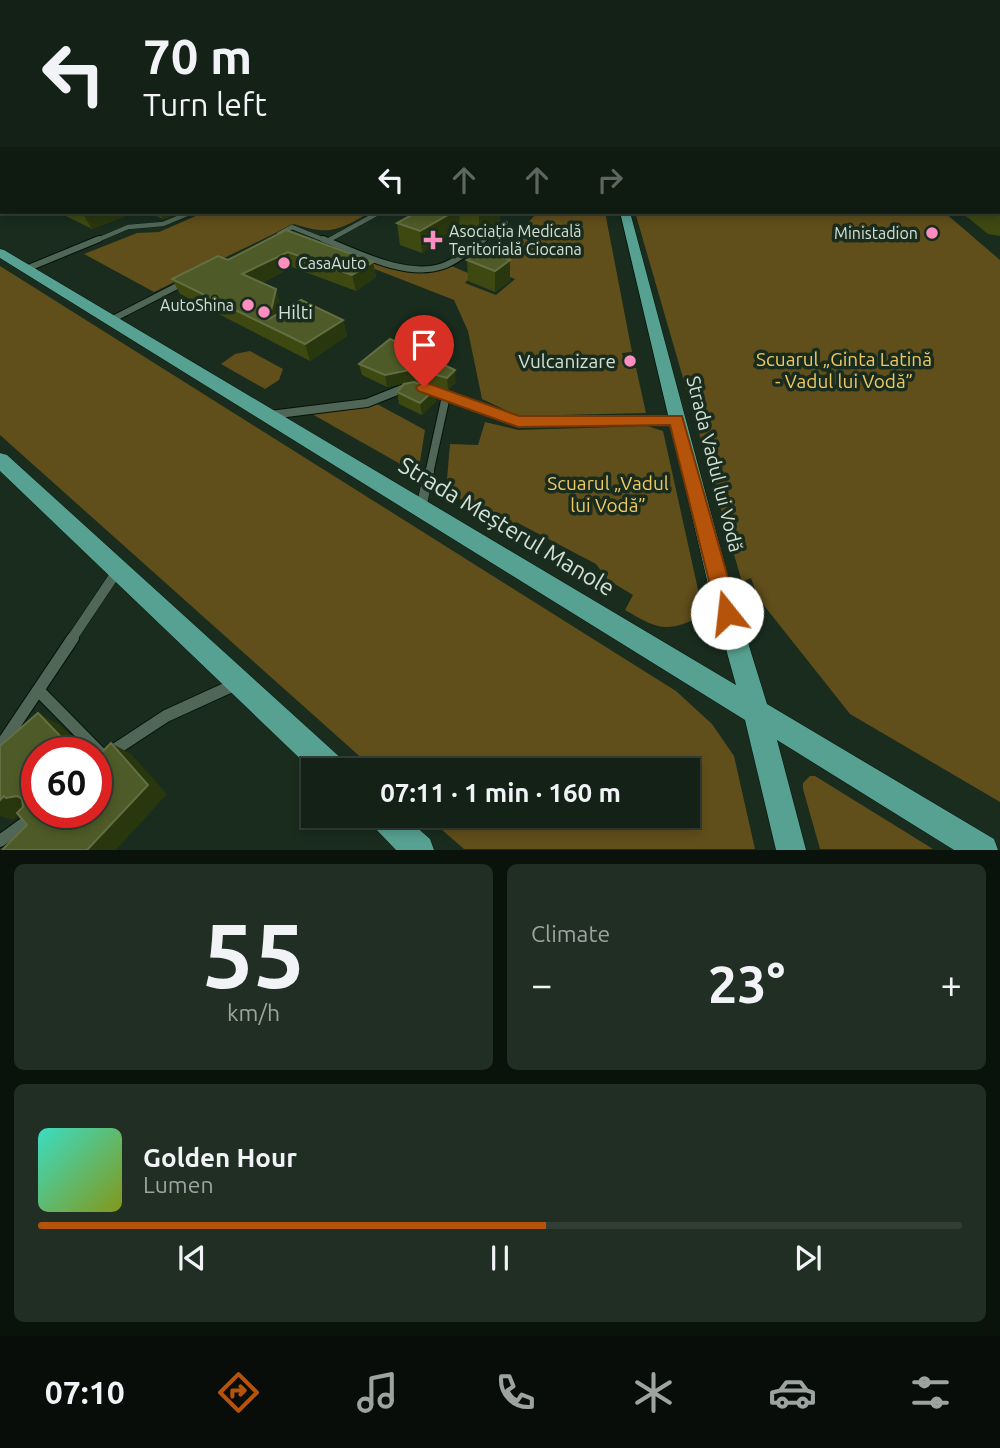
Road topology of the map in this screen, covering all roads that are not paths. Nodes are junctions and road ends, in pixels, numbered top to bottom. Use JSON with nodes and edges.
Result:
{"nodes":[{"id":1,"x":187,"y":214,"type":"edge"},
{"id":2,"x":376,"y":214,"type":"edge"},
{"id":3,"x":626,"y":214,"type":"edge"},
{"id":4,"x":506,"y":223,"type":"dead end"},
{"id":5,"x":268,"y":240,"type":"edge"},
{"id":6,"x":329,"y":240,"type":"junction"},
{"id":7,"x":0,"y":253,"type":"edge"},
{"id":8,"x":26,"y":269,"type":"junction"},
{"id":9,"x":196,"y":277,"type":"edge"},
{"id":10,"x":111,"y":320,"type":"junction"},
{"id":11,"x":446,"y":396,"type":"junction"},
{"id":12,"x":267,"y":416,"type":"junction"},
{"id":13,"x":677,"y":420,"type":"junction"},
{"id":14,"x":0,"y":460,"type":"edge"},
{"id":15,"x":421,"y":508,"type":"junction"},
{"id":16,"x":118,"y":570,"type":"junction"},
{"id":17,"x":239,"y":682,"type":"junction"},
{"id":18,"x":39,"y":691,"type":"junction"},
{"id":19,"x":756,"y":712,"type":"junction"},
{"id":20,"x":80,"y":737,"type":"edge"},
{"id":21,"x":0,"y":747,"type":"edge"},
{"id":22,"x":112,"y":751,"type":"edge"},
{"id":23,"x":321,"y":758,"type":"edge"},
{"id":24,"x":21,"y":826,"type":"edge"},
{"id":25,"x":396,"y":828,"type":"edge"},
{"id":26,"x":0,"y":841,"type":"edge"},
{"id":27,"x":419,"y":849,"type":"edge"},
{"id":28,"x":791,"y":849,"type":"edge"},
{"id":29,"x":983,"y":849,"type":"edge"}],
"edges":[{"from":1,"to":8,"type":"lane"},
{"from":2,"to":6,"type":"lane"},
{"from":3,"to":13,"type":"main road","name":"Strada Vadul lui Vodă"},
{"from":4,"to":6,"type":"lane"},
{"from":5,"to":6,"type":"lane"},
{"from":7,"to":8,"type":"main road","name":"Strada Meșterul Manole"},
{"from":8,"to":10,"type":"main road","name":"Strada Meșterul Manole"},
{"from":9,"to":10,"type":"lane"},
{"from":10,"to":12,"type":"main road","name":"Strada Meșterul Manole"},
{"from":11,"to":12,"type":"lane"},
{"from":11,"to":13,"type":"lane"},
{"from":11,"to":15,"type":"lane"},
{"from":12,"to":15,"type":"main road","name":"Strada Meșterul Manole"},
{"from":13,"to":19,"type":"main road","name":"Strada Vadul lui Vodă"},
{"from":14,"to":16,"type":"main road"},
{"from":15,"to":19,"type":"main road","name":"Strada Meșterul Manole"},
{"from":16,"to":17,"type":"main road"},
{"from":16,"to":18,"type":"lane"},
{"from":17,"to":22,"type":"lane"},
{"from":17,"to":23,"type":"main road"},
{"from":18,"to":20,"type":"lane"},
{"from":18,"to":21,"type":"lane"},
{"from":19,"to":28,"type":"main road","name":"Strada Vadul lui Vodă"},
{"from":19,"to":29,"type":"main road","name":"Strada Meșterul Manole"},
{"from":24,"to":26,"type":"lane"},
{"from":25,"to":27,"type":"main road"}]}
